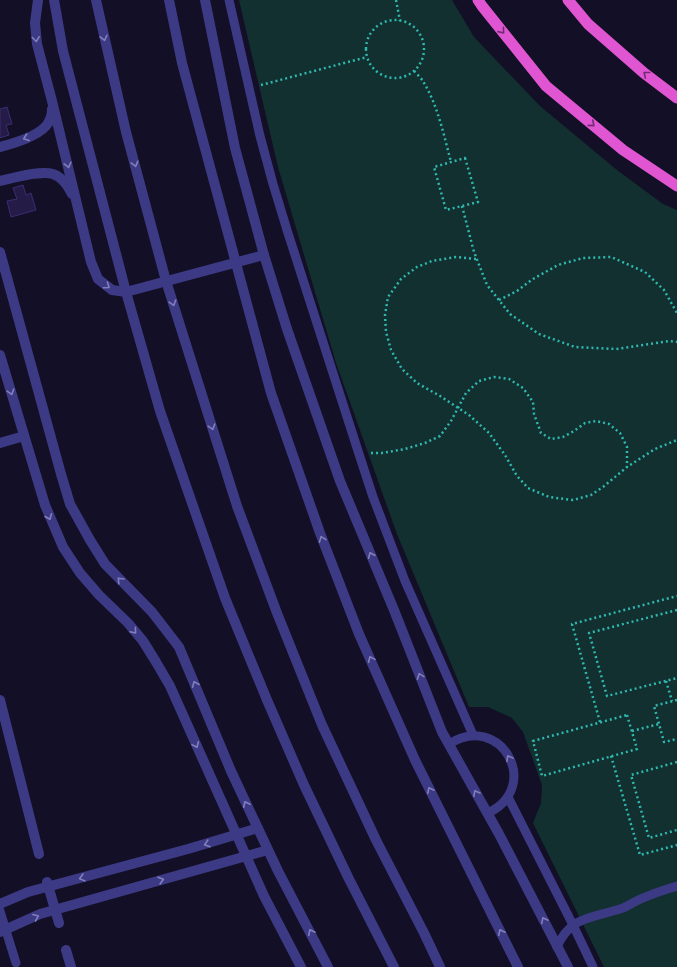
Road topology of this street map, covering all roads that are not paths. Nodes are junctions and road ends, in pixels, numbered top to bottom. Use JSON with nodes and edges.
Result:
{"nodes":[{"id":1,"x":38,"y":0,"type":"edge"},
{"id":2,"x":54,"y":0,"type":"edge"},
{"id":3,"x":96,"y":0,"type":"edge"},
{"id":4,"x":169,"y":0,"type":"edge"},
{"id":5,"x":206,"y":0,"type":"edge"},
{"id":6,"x":229,"y":0,"type":"edge"},
{"id":7,"x":478,"y":0,"type":"edge"},
{"id":8,"x":568,"y":0,"type":"edge"},
{"id":9,"x":677,"y":98,"type":"edge"},
{"id":10,"x":52,"y":101,"type":"junction"},
{"id":11,"x":0,"y":147,"type":"edge"},
{"id":12,"x":0,"y":181,"type":"edge"},
{"id":13,"x":677,"y":186,"type":"edge"},
{"id":14,"x":77,"y":202,"type":"junction"},
{"id":15,"x":0,"y":252,"type":"edge"},
{"id":16,"x":264,"y":255,"type":"junction"},
{"id":17,"x":235,"y":263,"type":"junction"},
{"id":18,"x":166,"y":281,"type":"junction"},
{"id":19,"x":126,"y":292,"type":"junction"},
{"id":20,"x":0,"y":355,"type":"edge"},
{"id":21,"x":24,"y":436,"type":"junction"},
{"id":22,"x":0,"y":443,"type":"edge"},
{"id":23,"x":0,"y":700,"type":"edge"},
{"id":24,"x":473,"y":735,"type":"junction"},
{"id":25,"x":449,"y":744,"type":"junction"},
{"id":26,"x":508,"y":797,"type":"junction"},
{"id":27,"x":488,"y":813,"type":"junction"},
{"id":28,"x":258,"y":828,"type":"junction"},
{"id":29,"x":236,"y":835,"type":"junction"},
{"id":30,"x":268,"y":850,"type":"junction"},
{"id":31,"x":40,"y":854,"type":"dead end"},
{"id":32,"x":246,"y":857,"type":"junction"},
{"id":33,"x":48,"y":884,"type":"junction"},
{"id":34,"x":677,"y":886,"type":"edge"},
{"id":35,"x":0,"y":904,"type":"edge"},
{"id":36,"x":55,"y":910,"type":"junction"},
{"id":37,"x":0,"y":911,"type":"edge"},
{"id":38,"x":59,"y":923,"type":"dead end"},
{"id":39,"x":573,"y":926,"type":"junction"},
{"id":40,"x":3,"y":931,"type":"edge"},
{"id":41,"x":557,"y":947,"type":"junction"},
{"id":42,"x":66,"y":950,"type":"dead end"},
{"id":43,"x":16,"y":963,"type":"dead end"},
{"id":44,"x":71,"y":967,"type":"edge"},
{"id":45,"x":301,"y":967,"type":"edge"},
{"id":46,"x":328,"y":967,"type":"edge"},
{"id":47,"x":394,"y":967,"type":"edge"},
{"id":48,"x":440,"y":967,"type":"edge"},
{"id":49,"x":518,"y":967,"type":"edge"},
{"id":50,"x":568,"y":967,"type":"edge"},
{"id":51,"x":593,"y":967,"type":"edge"}],
"edges":[{"from":1,"to":10,"type":"street","one_way":true},
{"from":2,"to":19,"type":"street"},
{"from":3,"to":18,"type":"street","one_way":true},
{"from":4,"to":17,"type":"street"},
{"from":5,"to":16,"type":"street"},
{"from":6,"to":24,"type":"lane"},
{"from":7,"to":13,"type":"highway","one_way":true},
{"from":9,"to":8,"type":"highway","one_way":true},
{"from":10,"to":11,"type":"street","one_way":true},
{"from":10,"to":14,"type":"street","one_way":true},
{"from":12,"to":14,"type":"street"},
{"from":14,"to":19,"type":"street","one_way":true},
{"from":28,"to":15,"type":"street","one_way":true},
{"from":16,"to":17,"type":"street"},
{"from":25,"to":16,"type":"street","one_way":true},
{"from":17,"to":18,"type":"street"},
{"from":49,"to":17,"type":"street","one_way":true},
{"from":18,"to":19,"type":"street"},
{"from":18,"to":48,"type":"street","one_way":true},
{"from":19,"to":47,"type":"street"},
{"from":20,"to":21,"type":"street","one_way":true},
{"from":21,"to":22,"type":"street"},
{"from":21,"to":29,"type":"street","one_way":true},
{"from":23,"to":31,"type":"street"},
{"from":24,"to":25,"type":"lane"},
{"from":26,"to":24,"type":"lane","one_way":true},
{"from":27,"to":25,"type":"street","one_way":true},
{"from":26,"to":27,"type":"lane"},
{"from":26,"to":39,"type":"lane"},
{"from":41,"to":27,"type":"street","one_way":true},
{"from":28,"to":29,"type":"street"},
{"from":28,"to":30,"type":"street"},
{"from":29,"to":32,"type":"street"},
{"from":29,"to":33,"type":"street","one_way":true},
{"from":30,"to":32,"type":"street"},
{"from":46,"to":30,"type":"street","one_way":true},
{"from":36,"to":32,"type":"street","one_way":true},
{"from":32,"to":45,"type":"street"},
{"from":33,"to":35,"type":"street"},
{"from":33,"to":36,"type":"street"},
{"from":34,"to":39,"type":"lane"},
{"from":36,"to":38,"type":"street"},
{"from":40,"to":36,"type":"street","one_way":true},
{"from":37,"to":40,"type":"lane"},
{"from":39,"to":41,"type":"lane"},
{"from":39,"to":51,"type":"lane"},
{"from":40,"to":43,"type":"lane"},
{"from":41,"to":50,"type":"street"},
{"from":42,"to":44,"type":"street"}]}
